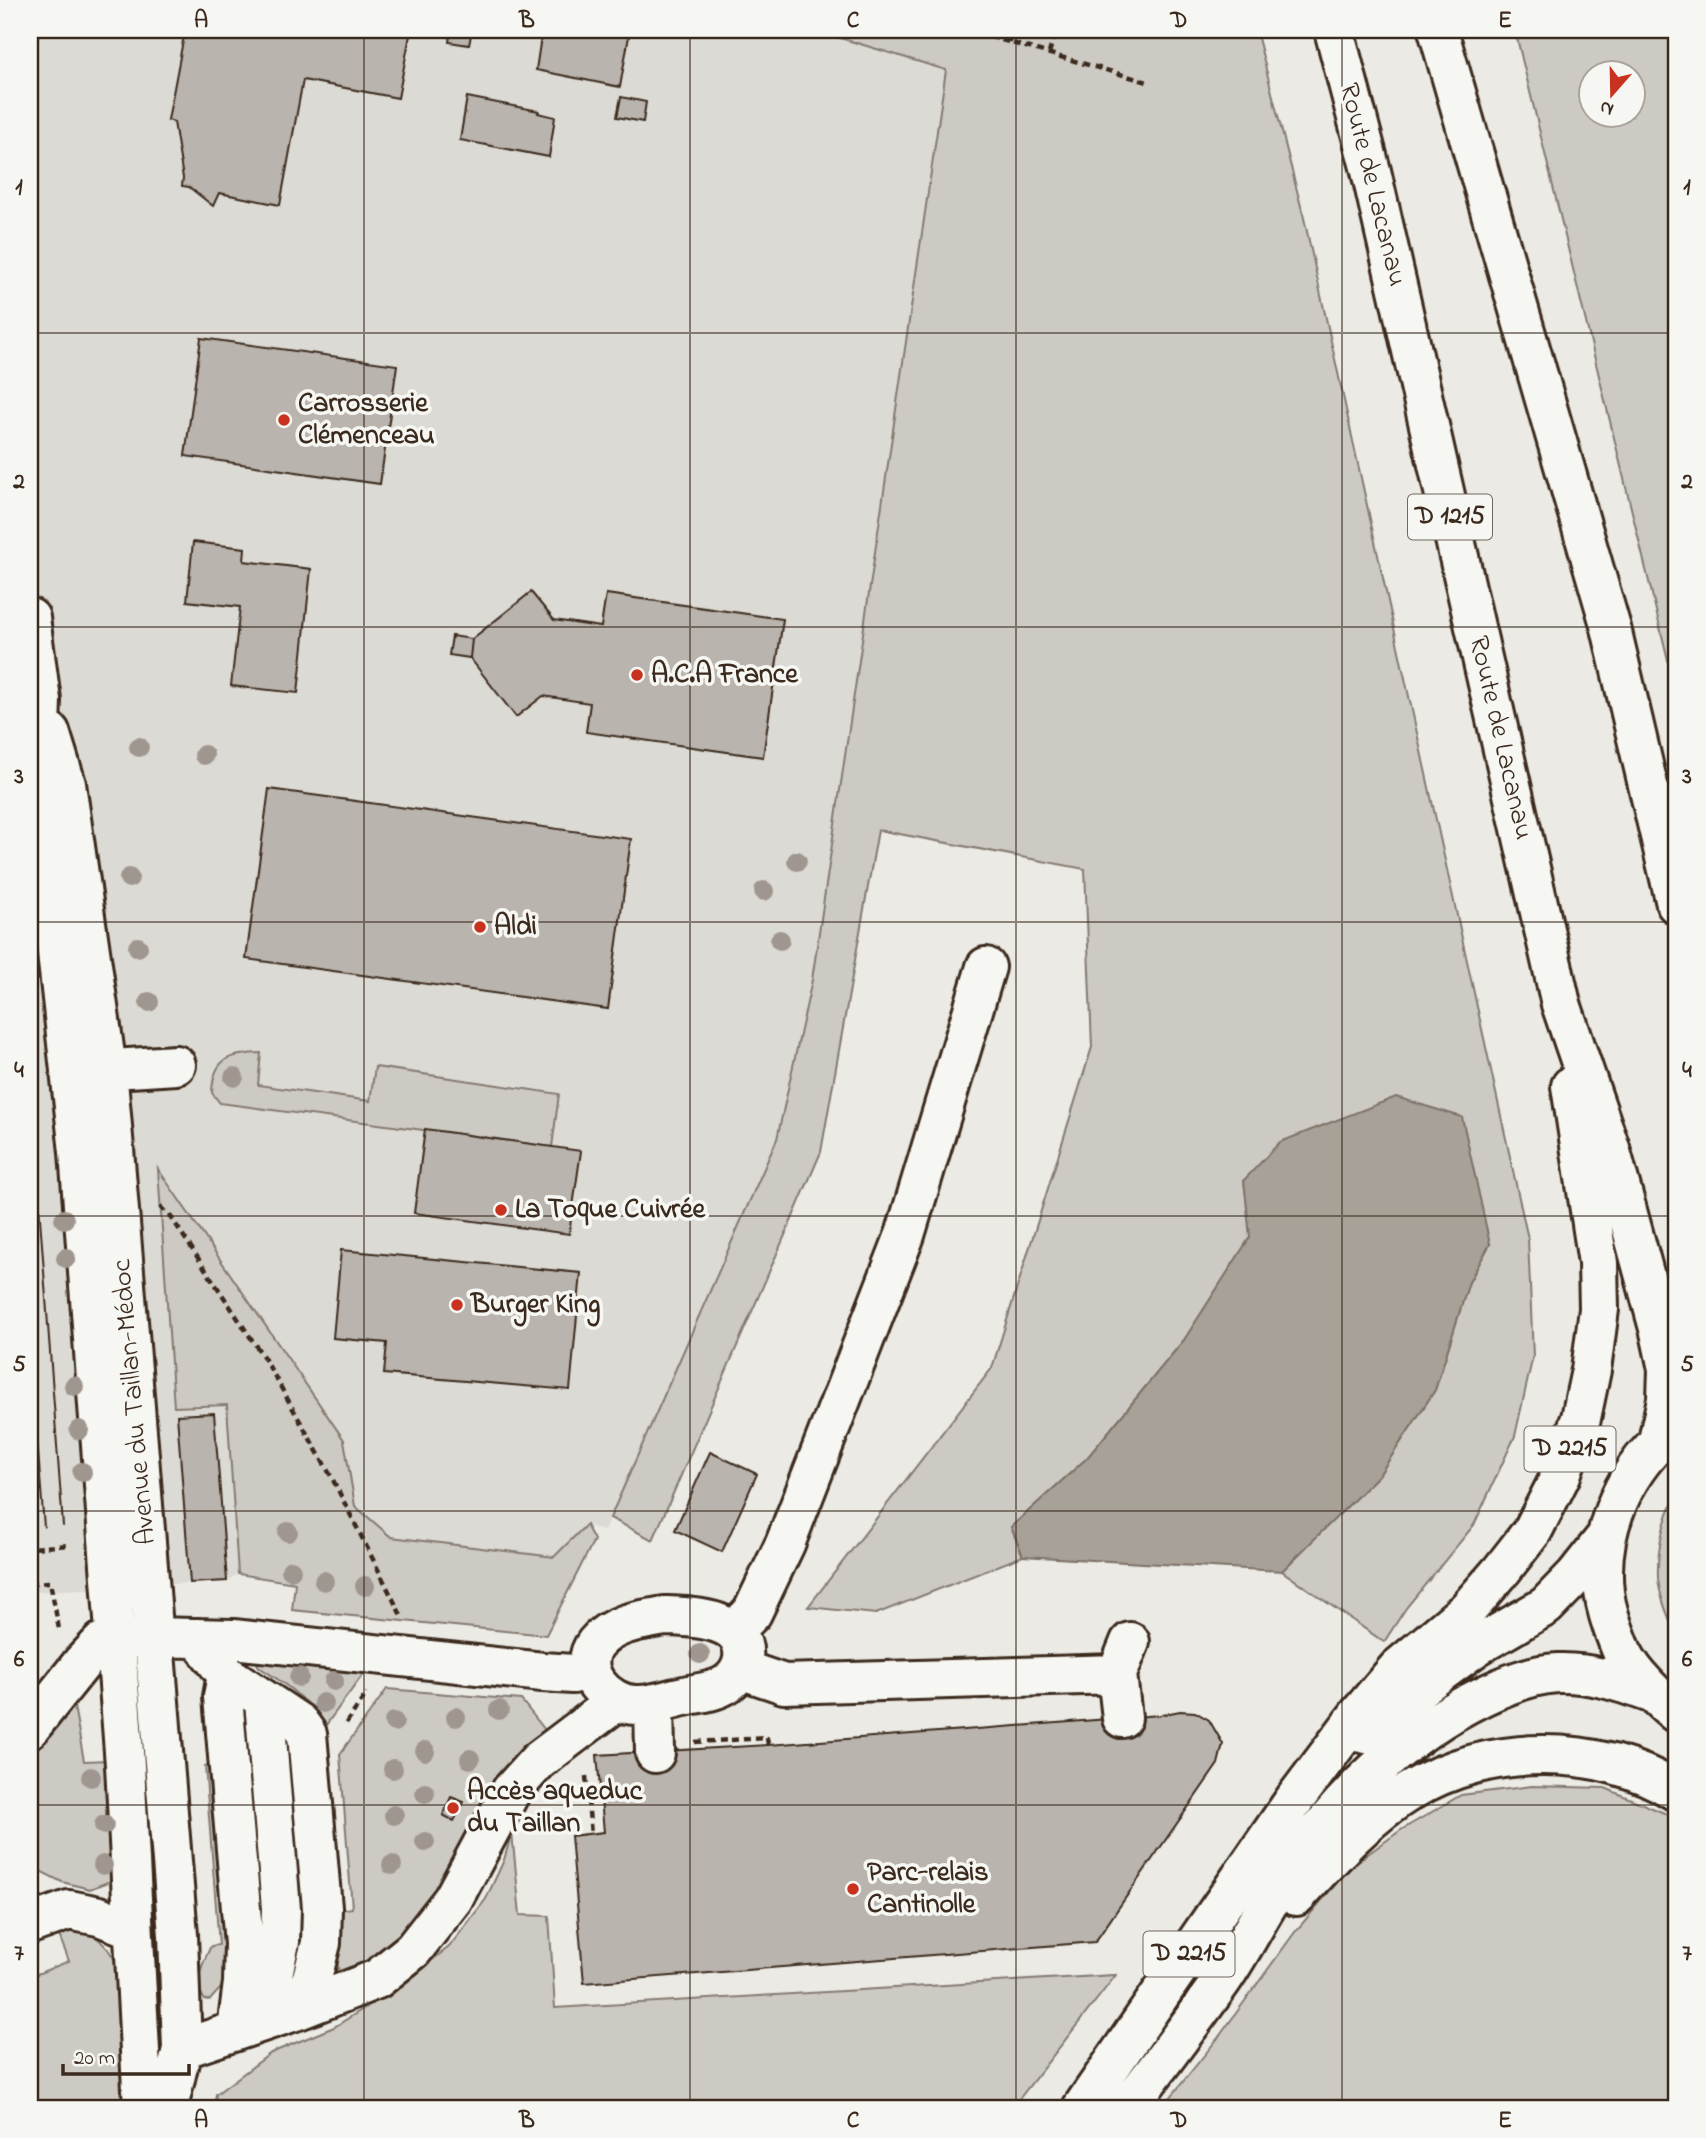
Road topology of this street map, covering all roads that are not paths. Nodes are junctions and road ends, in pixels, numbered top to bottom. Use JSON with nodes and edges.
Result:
{"nodes":[{"id":1,"x":1334,"y":30,"type":"edge"},
{"id":2,"x":1438,"y":30,"type":"edge"},
{"id":3,"x":30,"y":618,"type":"edge"},
{"id":4,"x":1676,"y":904,"type":"edge"},
{"id":5,"x":986,"y":967,"type":"dead end"},
{"id":6,"x":1561,"y":1004,"type":"junction"},
{"id":7,"x":176,"y":1065,"type":"dead end"},
{"id":8,"x":89,"y":1070,"type":"junction"},
{"id":9,"x":1667,"y":1434,"type":"edge"},
{"id":10,"x":1606,"y":1537,"type":"junction"},
{"id":11,"x":734,"y":1630,"type":"junction"},
{"id":12,"x":155,"y":1637,"type":"junction"},
{"id":13,"x":198,"y":1638,"type":"junction"},
{"id":14,"x":115,"y":1639,"type":"junction"},
{"id":15,"x":740,"y":1669,"type":"junction"},
{"id":16,"x":589,"y":1670,"type":"junction"},
{"id":17,"x":227,"y":1675,"type":"junction"},
{"id":18,"x":264,"y":1701,"type":"junction"},
{"id":19,"x":635,"y":1702,"type":"junction"},
{"id":20,"x":1664,"y":1703,"type":"edge"},
{"id":21,"x":1122,"y":1718,"type":"dead end"},
{"id":22,"x":30,"y":1728,"type":"edge"},
{"id":23,"x":655,"y":1753,"type":"dead end"},
{"id":24,"x":1676,"y":1791,"type":"edge"},
{"id":25,"x":1295,"y":1799,"type":"junction"},
{"id":26,"x":30,"y":1924,"type":"edge"},
{"id":27,"x":133,"y":1929,"type":"junction"},
{"id":28,"x":1223,"y":1979,"type":"junction"},
{"id":29,"x":266,"y":2020,"type":"junction"},
{"id":30,"x":182,"y":2049,"type":"junction"},
{"id":31,"x":143,"y":2108,"type":"edge"},
{"id":32,"x":169,"y":2108,"type":"edge"},
{"id":33,"x":1082,"y":2108,"type":"edge"},
{"id":34,"x":1128,"y":2108,"type":"edge"}],
"edges":[{"from":1,"to":6,"type":"main road","name":"Route de Lacanau","number":"D 1215"},
{"from":2,"to":4,"type":"main road"},
{"from":3,"to":8,"type":"main road","name":"Avenue du Taillan-Médoc"},
{"from":5,"to":11,"type":"main road"},
{"from":6,"to":9,"type":"main road","name":"Route de Lacanau","number":"D 1215"},
{"from":6,"to":25,"type":"main road","number":"D 2215"},
{"from":7,"to":8,"type":"main road"},
{"from":8,"to":12,"type":"main road","name":"Avenue du Taillan-Médoc"},
{"from":8,"to":14,"type":"main road","name":"Avenue du Taillan-Médoc"},
{"from":9,"to":10,"type":"main road"},
{"from":10,"to":20,"type":"main road"},
{"from":10,"to":25,"type":"main road","number":"D 2215"},
{"from":11,"to":15,"type":"main road"},
{"from":11,"to":16,"type":"main road"},
{"from":12,"to":13,"type":"main road"},
{"from":12,"to":14,"type":"main road"},
{"from":12,"to":30,"type":"main road","name":"Avenue du Taillan-Médoc"},
{"from":13,"to":16,"type":"main road"},
{"from":13,"to":17,"type":"main road"},
{"from":14,"to":22,"type":"main road"},
{"from":14,"to":27,"type":"main road","name":"Avenue du Taillan-Médoc"},
{"from":15,"to":19,"type":"main road"},
{"from":15,"to":21,"type":"main road"},
{"from":16,"to":19,"type":"main road"},
{"from":17,"to":18,"type":"main road"},
{"from":17,"to":29,"type":"main road"},
{"from":18,"to":29,"type":"main road"},
{"from":18,"to":29,"type":"main road"},
{"from":19,"to":23,"type":"main road"},
{"from":19,"to":29,"type":"main road"},
{"from":20,"to":28,"type":"main road","number":"D 2215"},
{"from":24,"to":28,"type":"main road","number":"D 2215"},
{"from":25,"to":33,"type":"main road","number":"D 2215"},
{"from":26,"to":27,"type":"main road"},
{"from":27,"to":31,"type":"main road","name":"Avenue du Taillan-Médoc"},
{"from":28,"to":34,"type":"main road","number":"D 2215"},
{"from":29,"to":30,"type":"main road"},
{"from":30,"to":32,"type":"main road","name":"Avenue du Taillan-Médoc"}]}
